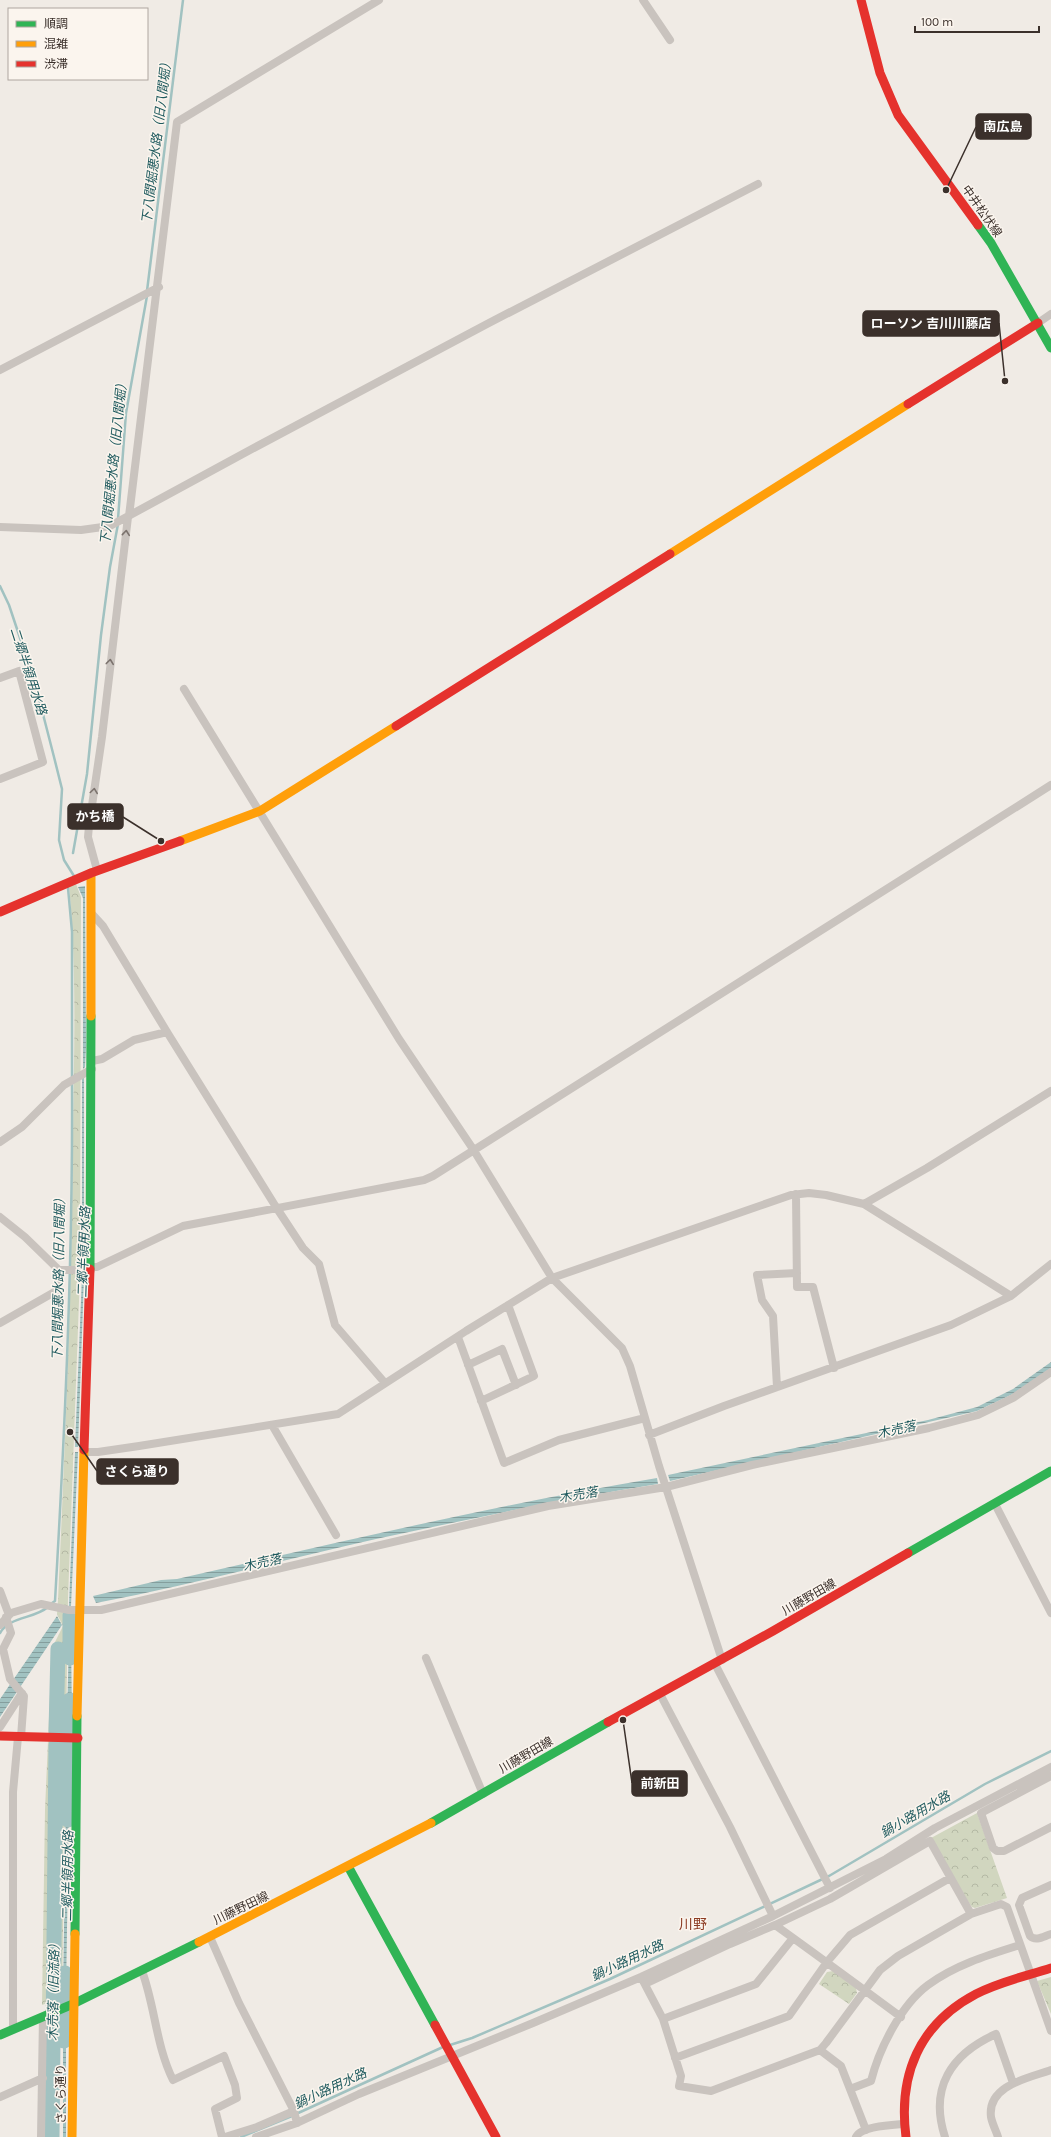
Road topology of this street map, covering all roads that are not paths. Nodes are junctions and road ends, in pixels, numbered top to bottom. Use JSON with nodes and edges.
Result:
{"nodes":[{"id":1,"x":379,"y":0,"type":"edge"},
{"id":2,"x":643,"y":0,"type":"edge"},
{"id":3,"x":861,"y":0,"type":"edge"},
{"id":4,"x":670,"y":40,"type":"dead end"},
{"id":5,"x":758,"y":184,"type":"dead end"},
{"id":6,"x":159,"y":286,"type":"junction"},
{"id":7,"x":1051,"y":314,"type":"edge"},
{"id":8,"x":1038,"y":323,"type":"junction"},
{"id":9,"x":1051,"y":348,"type":"edge"},
{"id":10,"x":0,"y":370,"type":"edge"},
{"id":11,"x":127,"y":518,"type":"junction"},
{"id":12,"x":0,"y":527,"type":"edge"},
{"id":13,"x":0,"y":678,"type":"edge"},
{"id":14,"x":184,"y":689,"type":"dead end"},
{"id":15,"x":0,"y":779,"type":"edge"},
{"id":16,"x":1051,"y":785,"type":"edge"},
{"id":17,"x":260,"y":811,"type":"junction"},
{"id":18,"x":90,"y":873,"type":"junction"},
{"id":19,"x":0,"y":912,"type":"edge"},
{"id":20,"x":92,"y":914,"type":"junction"},
{"id":21,"x":167,"y":1032,"type":"junction"},
{"id":22,"x":86,"y":1070,"type":"junction"},
{"id":23,"x":1051,"y":1091,"type":"edge"},
{"id":24,"x":0,"y":1142,"type":"edge"},
{"id":25,"x":473,"y":1149,"type":"junction"},
{"id":26,"x":796,"y":1194,"type":"junction"},
{"id":27,"x":864,"y":1204,"type":"junction"},
{"id":28,"x":276,"y":1207,"type":"junction"},
{"id":29,"x":0,"y":1217,"type":"edge"},
{"id":30,"x":1051,"y":1264,"type":"edge"},
{"id":31,"x":84,"y":1269,"type":"junction"},
{"id":32,"x":60,"y":1271,"type":"junction"},
{"id":33,"x":797,"y":1273,"type":"junction"},
{"id":34,"x":552,"y":1278,"type":"junction"},
{"id":35,"x":1011,"y":1296,"type":"junction"},
{"id":36,"x":508,"y":1305,"type":"junction"},
{"id":37,"x":0,"y":1323,"type":"edge"},
{"id":38,"x":458,"y":1337,"type":"junction"},
{"id":39,"x":468,"y":1365,"type":"junction"},
{"id":40,"x":834,"y":1368,"type":"junction"},
{"id":41,"x":1051,"y":1372,"type":"edge"},
{"id":42,"x":385,"y":1383,"type":"junction"},
{"id":43,"x":516,"y":1385,"type":"junction"},
{"id":44,"x":777,"y":1387,"type":"junction"},
{"id":45,"x":482,"y":1401,"type":"junction"},
{"id":46,"x":644,"y":1418,"type":"junction"},
{"id":47,"x":272,"y":1425,"type":"junction"},
{"id":48,"x":649,"y":1435,"type":"junction"},
{"id":49,"x":84,"y":1452,"type":"junction"},
{"id":50,"x":1051,"y":1471,"type":"edge"},
{"id":51,"x":666,"y":1487,"type":"junction"},
{"id":52,"x":995,"y":1504,"type":"junction"},
{"id":53,"x":336,"y":1535,"type":"dead end"},
{"id":54,"x":0,"y":1591,"type":"edge"},
{"id":55,"x":74,"y":1610,"type":"junction"},
{"id":56,"x":1051,"y":1613,"type":"edge"},
{"id":57,"x":8,"y":1616,"type":"junction"},
{"id":58,"x":0,"y":1625,"type":"edge"},
{"id":59,"x":426,"y":1658,"type":"dead end"},
{"id":60,"x":719,"y":1662,"type":"junction"},
{"id":61,"x":22,"y":1693,"type":"junction"},
{"id":62,"x":660,"y":1694,"type":"junction"},
{"id":63,"x":0,"y":1727,"type":"edge"},
{"id":64,"x":0,"y":1736,"type":"edge"},
{"id":65,"x":19,"y":1737,"type":"junction"},
{"id":66,"x":78,"y":1738,"type":"junction"},
{"id":67,"x":1051,"y":1767,"type":"edge"},
{"id":68,"x":1051,"y":1776,"type":"edge"},
{"id":69,"x":483,"y":1794,"type":"junction"},
{"id":70,"x":1051,"y":1827,"type":"edge"},
{"id":71,"x":349,"y":1868,"type":"junction"},
{"id":72,"x":950,"y":1878,"type":"junction"},
{"id":73,"x":828,"y":1884,"type":"junction"},
{"id":74,"x":1051,"y":1885,"type":"edge"},
{"id":75,"x":971,"y":1914,"type":"junction"},
{"id":76,"x":773,"y":1916,"type":"junction"},
{"id":77,"x":775,"y":1925,"type":"junction"},
{"id":78,"x":1051,"y":1934,"type":"edge"},
{"id":79,"x":210,"y":1937,"type":"junction"},
{"id":80,"x":793,"y":1938,"type":"junction"},
{"id":81,"x":1020,"y":1945,"type":"junction"},
{"id":82,"x":827,"y":1962,"type":"junction"},
{"id":83,"x":1051,"y":1968,"type":"edge"},
{"id":84,"x":142,"y":1971,"type":"junction"},
{"id":85,"x":1031,"y":1975,"type":"junction"},
{"id":86,"x":641,"y":1977,"type":"junction"},
{"id":87,"x":645,"y":1984,"type":"junction"},
{"id":88,"x":865,"y":1990,"type":"junction"},
{"id":89,"x":71,"y":2005,"type":"junction"},
{"id":90,"x":44,"y":2017,"type":"junction"},
{"id":91,"x":901,"y":2017,"type":"junction"},
{"id":92,"x":663,"y":2019,"type":"junction"},
{"id":93,"x":13,"y":2030,"type":"junction"},
{"id":94,"x":1051,"y":2031,"type":"edge"},
{"id":95,"x":0,"y":2035,"type":"edge"},
{"id":96,"x":820,"y":2050,"type":"junction"},
{"id":97,"x":452,"y":2057,"type":"junction"},
{"id":98,"x":675,"y":2058,"type":"junction"},
{"id":99,"x":1051,"y":2070,"type":"edge"},
{"id":100,"x":43,"y":2078,"type":"junction"},
{"id":101,"x":1013,"y":2083,"type":"junction"},
{"id":102,"x":850,"y":2089,"type":"junction"},
{"id":103,"x":0,"y":2097,"type":"edge"},
{"id":104,"x":294,"y":2111,"type":"junction"},
{"id":105,"x":297,"y":2123,"type":"junction"},
{"id":106,"x":904,"y":2124,"type":"junction"},
{"id":107,"x":866,"y":2130,"type":"junction"},
{"id":108,"x":854,"y":2136,"type":"edge"},
{"id":109,"x":41,"y":2137,"type":"edge"},
{"id":110,"x":72,"y":2137,"type":"edge"},
{"id":111,"x":222,"y":2137,"type":"edge"},
{"id":112,"x":225,"y":2137,"type":"edge"},
{"id":113,"x":256,"y":2137,"type":"edge"},
{"id":114,"x":496,"y":2137,"type":"edge"},
{"id":115,"x":906,"y":2137,"type":"edge"},
{"id":116,"x":945,"y":2137,"type":"edge"},
{"id":117,"x":998,"y":2137,"type":"edge"}],
"edges":[{"from":1,"to":6,"type":"street"},
{"from":2,"to":4,"type":"street"},
{"from":3,"to":8,"type":"street","name":"中井松伏線"},
{"from":5,"to":11,"type":"street"},
{"from":6,"to":10,"type":"street"},
{"from":6,"to":11,"type":"street"},
{"from":7,"to":8,"type":"street"},
{"from":8,"to":9,"type":"street","name":"中井松伏線"},
{"from":8,"to":17,"type":"street"},
{"from":11,"to":12,"type":"street"},
{"from":18,"to":11,"type":"street","one_way":true},
{"from":13,"to":15,"type":"street"},
{"from":14,"to":17,"type":"street"},
{"from":16,"to":25,"type":"street"},
{"from":17,"to":18,"type":"street"},
{"from":17,"to":25,"type":"street"},
{"from":18,"to":19,"type":"street"},
{"from":18,"to":20,"type":"street","name":"さくら通り"},
{"from":20,"to":21,"type":"street"},
{"from":20,"to":22,"type":"street","name":"さくら通り"},
{"from":21,"to":22,"type":"street"},
{"from":21,"to":28,"type":"street"},
{"from":22,"to":24,"type":"street"},
{"from":22,"to":31,"type":"street","name":"さくら通り"},
{"from":23,"to":27,"type":"street"},
{"from":25,"to":28,"type":"street"},
{"from":25,"to":34,"type":"street"},
{"from":26,"to":27,"type":"street"},
{"from":26,"to":33,"type":"street"},
{"from":26,"to":34,"type":"street"},
{"from":27,"to":35,"type":"street"},
{"from":28,"to":31,"type":"street"},
{"from":28,"to":42,"type":"street"},
{"from":29,"to":32,"type":"street"},
{"from":30,"to":35,"type":"street"},
{"from":31,"to":32,"type":"street"},
{"from":31,"to":49,"type":"street","name":"さくら通り"},
{"from":32,"to":37,"type":"street"},
{"from":33,"to":40,"type":"street"},
{"from":33,"to":44,"type":"street"},
{"from":34,"to":36,"type":"street"},
{"from":34,"to":46,"type":"street"},
{"from":35,"to":40,"type":"street"},
{"from":36,"to":38,"type":"street"},
{"from":36,"to":43,"type":"street"},
{"from":38,"to":39,"type":"street"},
{"from":38,"to":42,"type":"street"},
{"from":39,"to":43,"type":"street"},
{"from":39,"to":45,"type":"street"},
{"from":40,"to":44,"type":"street"},
{"from":41,"to":51,"type":"street"},
{"from":42,"to":47,"type":"street"},
{"from":43,"to":45,"type":"street"},
{"from":44,"to":48,"type":"street"},
{"from":45,"to":46,"type":"street"},
{"from":46,"to":48,"type":"street"},
{"from":47,"to":49,"type":"street"},
{"from":47,"to":53,"type":"street"},
{"from":48,"to":51,"type":"street"},
{"from":49,"to":55,"type":"street","name":"さくら通り"},
{"from":50,"to":52,"type":"street","name":"川藤野田線"},
{"from":51,"to":55,"type":"street"},
{"from":51,"to":60,"type":"street"},
{"from":52,"to":56,"type":"street"},
{"from":52,"to":60,"type":"street","name":"川藤野田線"},
{"from":54,"to":57,"type":"street"},
{"from":55,"to":57,"type":"street"},
{"from":55,"to":66,"type":"street","name":"さくら通り"},
{"from":57,"to":58,"type":"street"},
{"from":57,"to":61,"type":"street"},
{"from":59,"to":69,"type":"street"},
{"from":60,"to":62,"type":"street","name":"川藤野田線"},
{"from":60,"to":73,"type":"street"},
{"from":61,"to":63,"type":"street"},
{"from":61,"to":65,"type":"street"},
{"from":62,"to":69,"type":"street","name":"川藤野田線"},
{"from":62,"to":76,"type":"street"},
{"from":64,"to":65,"type":"street"},
{"from":65,"to":66,"type":"street"},
{"from":65,"to":93,"type":"street"},
{"from":66,"to":89,"type":"street","name":"さくら通り"},
{"from":67,"to":73,"type":"street"},
{"from":68,"to":70,"type":"street"},
{"from":69,"to":71,"type":"street","name":"川藤野田線"},
{"from":71,"to":79,"type":"street","name":"川藤野田線"},
{"from":71,"to":97,"type":"street"},
{"from":72,"to":75,"type":"street"},
{"from":72,"to":77,"type":"street"},
{"from":72,"to":82,"type":"street"},
{"from":73,"to":76,"type":"street"},
{"from":74,"to":78,"type":"street"},
{"from":75,"to":81,"type":"street"},
{"from":75,"to":88,"type":"street"},
{"from":76,"to":86,"type":"street"},
{"from":77,"to":80,"type":"street"},
{"from":77,"to":87,"type":"street"},
{"from":79,"to":84,"type":"street","name":"川藤野田線"},
{"from":79,"to":104,"type":"street"},
{"from":80,"to":82,"type":"street"},
{"from":80,"to":92,"type":"street"},
{"from":81,"to":85,"type":"street"},
{"from":81,"to":91,"type":"street"},
{"from":82,"to":88,"type":"street"},
{"from":82,"to":98,"type":"street"},
{"from":83,"to":85,"type":"street"},
{"from":84,"to":89,"type":"street","name":"川藤野田線"},
{"from":84,"to":111,"type":"street"},
{"from":85,"to":94,"type":"street"},
{"from":85,"to":106,"type":"street"},
{"from":86,"to":87,"type":"street"},
{"from":86,"to":97,"type":"street"},
{"from":87,"to":92,"type":"street"},
{"from":88,"to":91,"type":"street"},
{"from":88,"to":96,"type":"street"},
{"from":89,"to":90,"type":"street","name":"川藤野田線"},
{"from":89,"to":110,"type":"street","name":"さくら通り"},
{"from":90,"to":93,"type":"street","name":"川藤野田線"},
{"from":90,"to":100,"type":"street"},
{"from":91,"to":102,"type":"street"},
{"from":92,"to":98,"type":"street"},
{"from":93,"to":95,"type":"street","name":"川藤野田線"},
{"from":96,"to":98,"type":"street"},
{"from":96,"to":102,"type":"street"},
{"from":97,"to":105,"type":"street"},
{"from":97,"to":114,"type":"street"},
{"from":99,"to":101,"type":"street"},
{"from":100,"to":103,"type":"street"},
{"from":100,"to":109,"type":"street"},
{"from":101,"to":116,"type":"street"},
{"from":101,"to":117,"type":"street"},
{"from":102,"to":107,"type":"street"},
{"from":104,"to":105,"type":"street"},
{"from":104,"to":112,"type":"street"},
{"from":105,"to":113,"type":"street"},
{"from":106,"to":107,"type":"street"},
{"from":106,"to":115,"type":"street"},
{"from":107,"to":108,"type":"street"}]}
